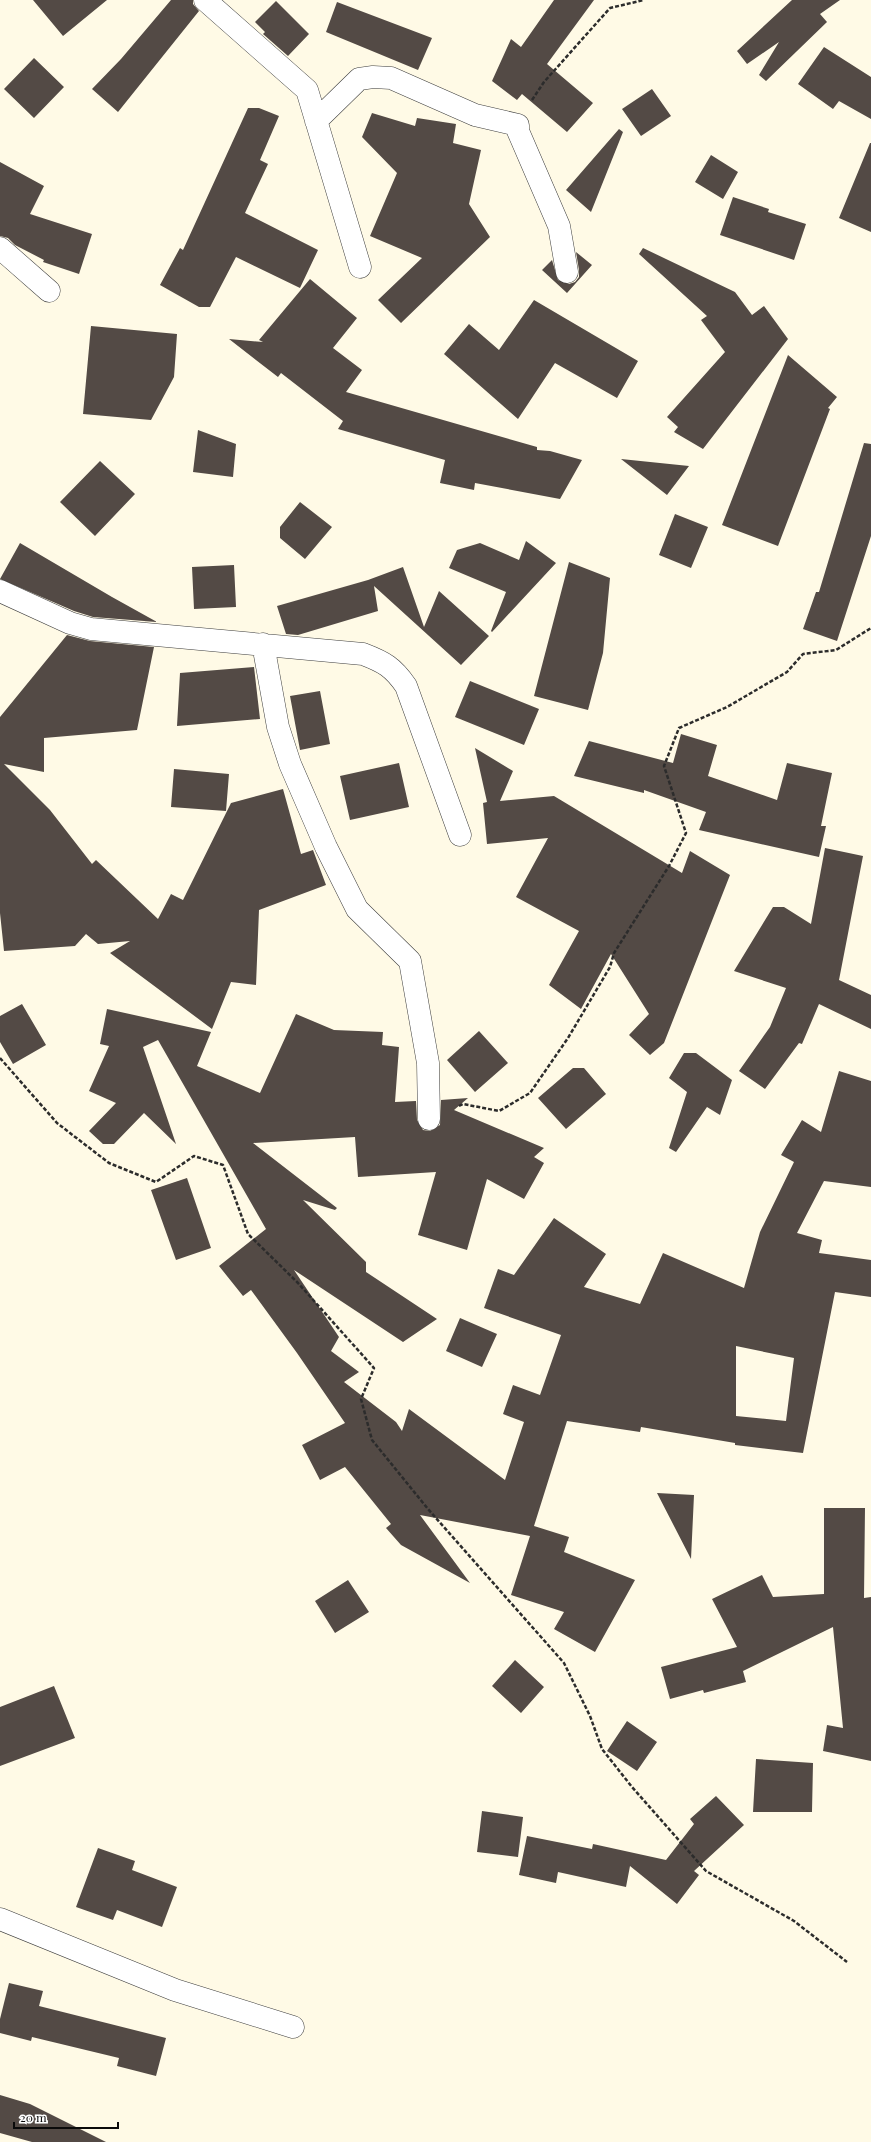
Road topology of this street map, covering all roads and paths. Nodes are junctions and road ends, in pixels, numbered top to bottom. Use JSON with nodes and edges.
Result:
{"nodes":[{"id":1,"x":205,"y":0,"type":"edge"},
{"id":2,"x":644,"y":0,"type":"edge"},
{"id":3,"x":316,"y":121,"type":"junction"},
{"id":4,"x":518,"y":125,"type":"junction"},
{"id":5,"x":0,"y":248,"type":"edge"},
{"id":6,"x":360,"y":267,"type":"dead end"},
{"id":7,"x":567,"y":272,"type":"dead end"},
{"id":8,"x":49,"y":291,"type":"dead end"},
{"id":9,"x":0,"y":590,"type":"edge"},
{"id":10,"x":871,"y":628,"type":"edge"},
{"id":11,"x":263,"y":644,"type":"junction"},
{"id":12,"x":460,"y":835,"type":"dead end"},
{"id":13,"x":0,"y":1058,"type":"edge"},
{"id":14,"x":429,"y":1119,"type":"joint"},
{"id":15,"x":0,"y":1919,"type":"edge"},
{"id":16,"x":848,"y":1962,"type":"dead end"},
{"id":17,"x":292,"y":2027,"type":"dead end"}],
"edges":[{"from":1,"to":3,"type":"street"},
{"from":2,"to":4,"type":"path"},
{"from":3,"to":4,"type":"street"},
{"from":3,"to":6,"type":"street"},
{"from":4,"to":7,"type":"street"},
{"from":5,"to":8,"type":"street"},
{"from":9,"to":11,"type":"street"},
{"from":10,"to":14,"type":"path"},
{"from":11,"to":12,"type":"street"},
{"from":11,"to":14,"type":"street"},
{"from":13,"to":16,"type":"path"},
{"from":15,"to":17,"type":"street"}]}
